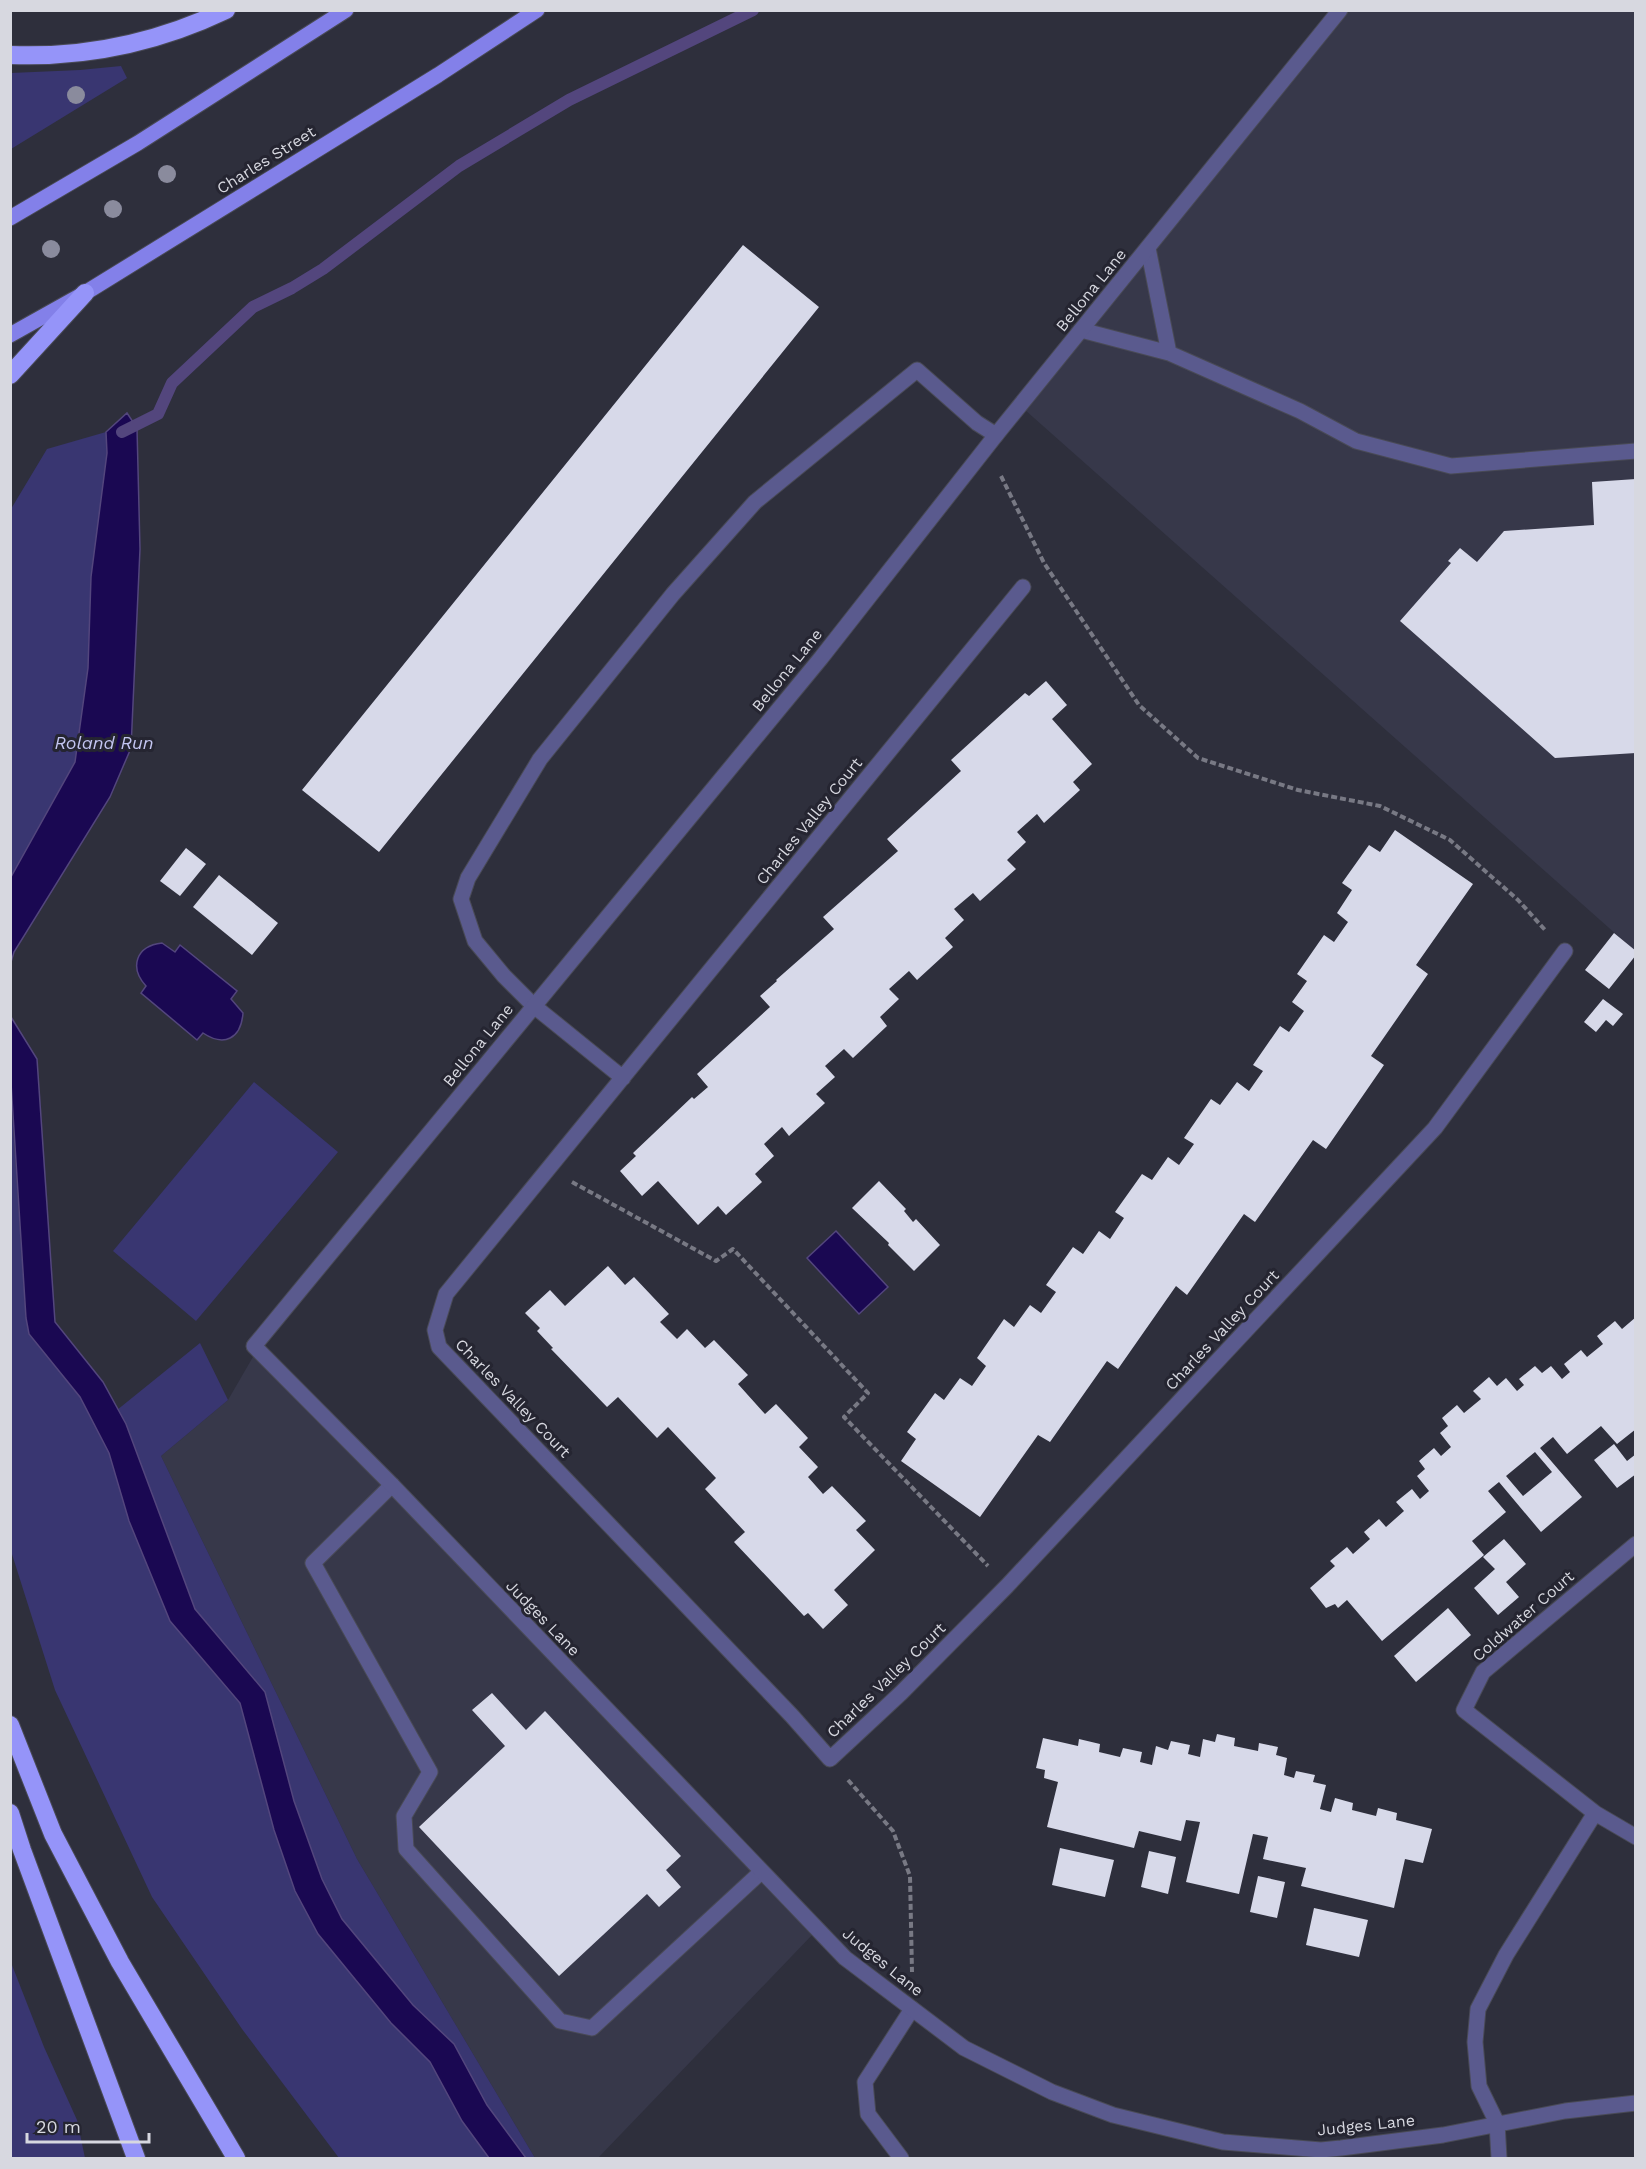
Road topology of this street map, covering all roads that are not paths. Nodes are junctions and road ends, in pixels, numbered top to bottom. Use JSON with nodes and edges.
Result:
{"nodes":[{"id":1,"x":226,"y":10,"type":"edge"},
{"id":2,"x":346,"y":10,"type":"edge"},
{"id":3,"x":537,"y":10,"type":"edge"},
{"id":4,"x":1341,"y":10,"type":"edge"},
{"id":5,"x":10,"y":55,"type":"edge"},
{"id":6,"x":10,"y":218,"type":"edge"},
{"id":7,"x":1148,"y":248,"type":"junction"},
{"id":8,"x":85,"y":293,"type":"junction"},
{"id":9,"x":1081,"y":330,"type":"junction"},
{"id":10,"x":10,"y":335,"type":"edge"},
{"id":11,"x":1169,"y":353,"type":"junction"},
{"id":12,"x":10,"y":375,"type":"edge"},
{"id":13,"x":991,"y":441,"type":"junction"},
{"id":14,"x":1635,"y":451,"type":"edge"},
{"id":15,"x":1023,"y":587,"type":"dead end"},
{"id":16,"x":1565,"y":951,"type":"road end"},
{"id":17,"x":534,"y":1006,"type":"junction"},
{"id":18,"x":623,"y":1078,"type":"junction"},
{"id":19,"x":254,"y":1346,"type":"joint"},
{"id":20,"x":392,"y":1485,"type":"junction"},
{"id":21,"x":1635,"y":1544,"type":"edge"},
{"id":22,"x":10,"y":1725,"type":"edge"},
{"id":23,"x":10,"y":1813,"type":"edge"},
{"id":24,"x":1595,"y":1813,"type":"junction"},
{"id":25,"x":1635,"y":1837,"type":"edge"},
{"id":26,"x":761,"y":1872,"type":"junction"},
{"id":27,"x":912,"y":2009,"type":"junction"},
{"id":28,"x":1635,"y":2103,"type":"edge"},
{"id":29,"x":1497,"y":2123,"type":"junction"},
{"id":30,"x":135,"y":2158,"type":"edge"},
{"id":31,"x":236,"y":2158,"type":"edge"},
{"id":32,"x":901,"y":2158,"type":"edge"},
{"id":33,"x":1499,"y":2158,"type":"edge"}],
"edges":[{"from":1,"to":5,"type":"highway"},
{"from":2,"to":6,"type":"main road"},
{"from":3,"to":8,"type":"main road","name":"Charles Street"},
{"from":4,"to":7,"type":"street","name":"Bellona Lane"},
{"from":7,"to":9,"type":"street","name":"Bellona Lane"},
{"from":7,"to":11,"type":"street"},
{"from":8,"to":10,"type":"main road","name":"Charles Street"},
{"from":8,"to":12,"type":"highway"},
{"from":9,"to":11,"type":"street"},
{"from":9,"to":13,"type":"street","name":"Bellona Lane"},
{"from":11,"to":14,"type":"street"},
{"from":13,"to":17,"type":"street","name":"Bellona Lane"},
{"from":13,"to":17,"type":"street"},
{"from":15,"to":18,"type":"street","name":"Charles Valley Court"},
{"from":16,"to":18,"type":"street","name":"Charles Valley Court"},
{"from":17,"to":18,"type":"street"},
{"from":17,"to":19,"type":"street","name":"Bellona Lane"},
{"from":19,"to":20,"type":"street","name":"Judges Lane"},
{"from":20,"to":26,"type":"street","name":"Judges Lane"},
{"from":20,"to":26,"type":"street"},
{"from":21,"to":24,"type":"street","name":"Coldwater Court"},
{"from":22,"to":31,"type":"highway"},
{"from":23,"to":30,"type":"highway"},
{"from":24,"to":25,"type":"street","name":"Coldwater Court"},
{"from":24,"to":29,"type":"street"},
{"from":26,"to":27,"type":"street","name":"Judges Lane"},
{"from":27,"to":29,"type":"street","name":"Judges Lane"},
{"from":27,"to":32,"type":"street"},
{"from":28,"to":29,"type":"street","name":"Judges Lane"},
{"from":29,"to":33,"type":"street"}]}
